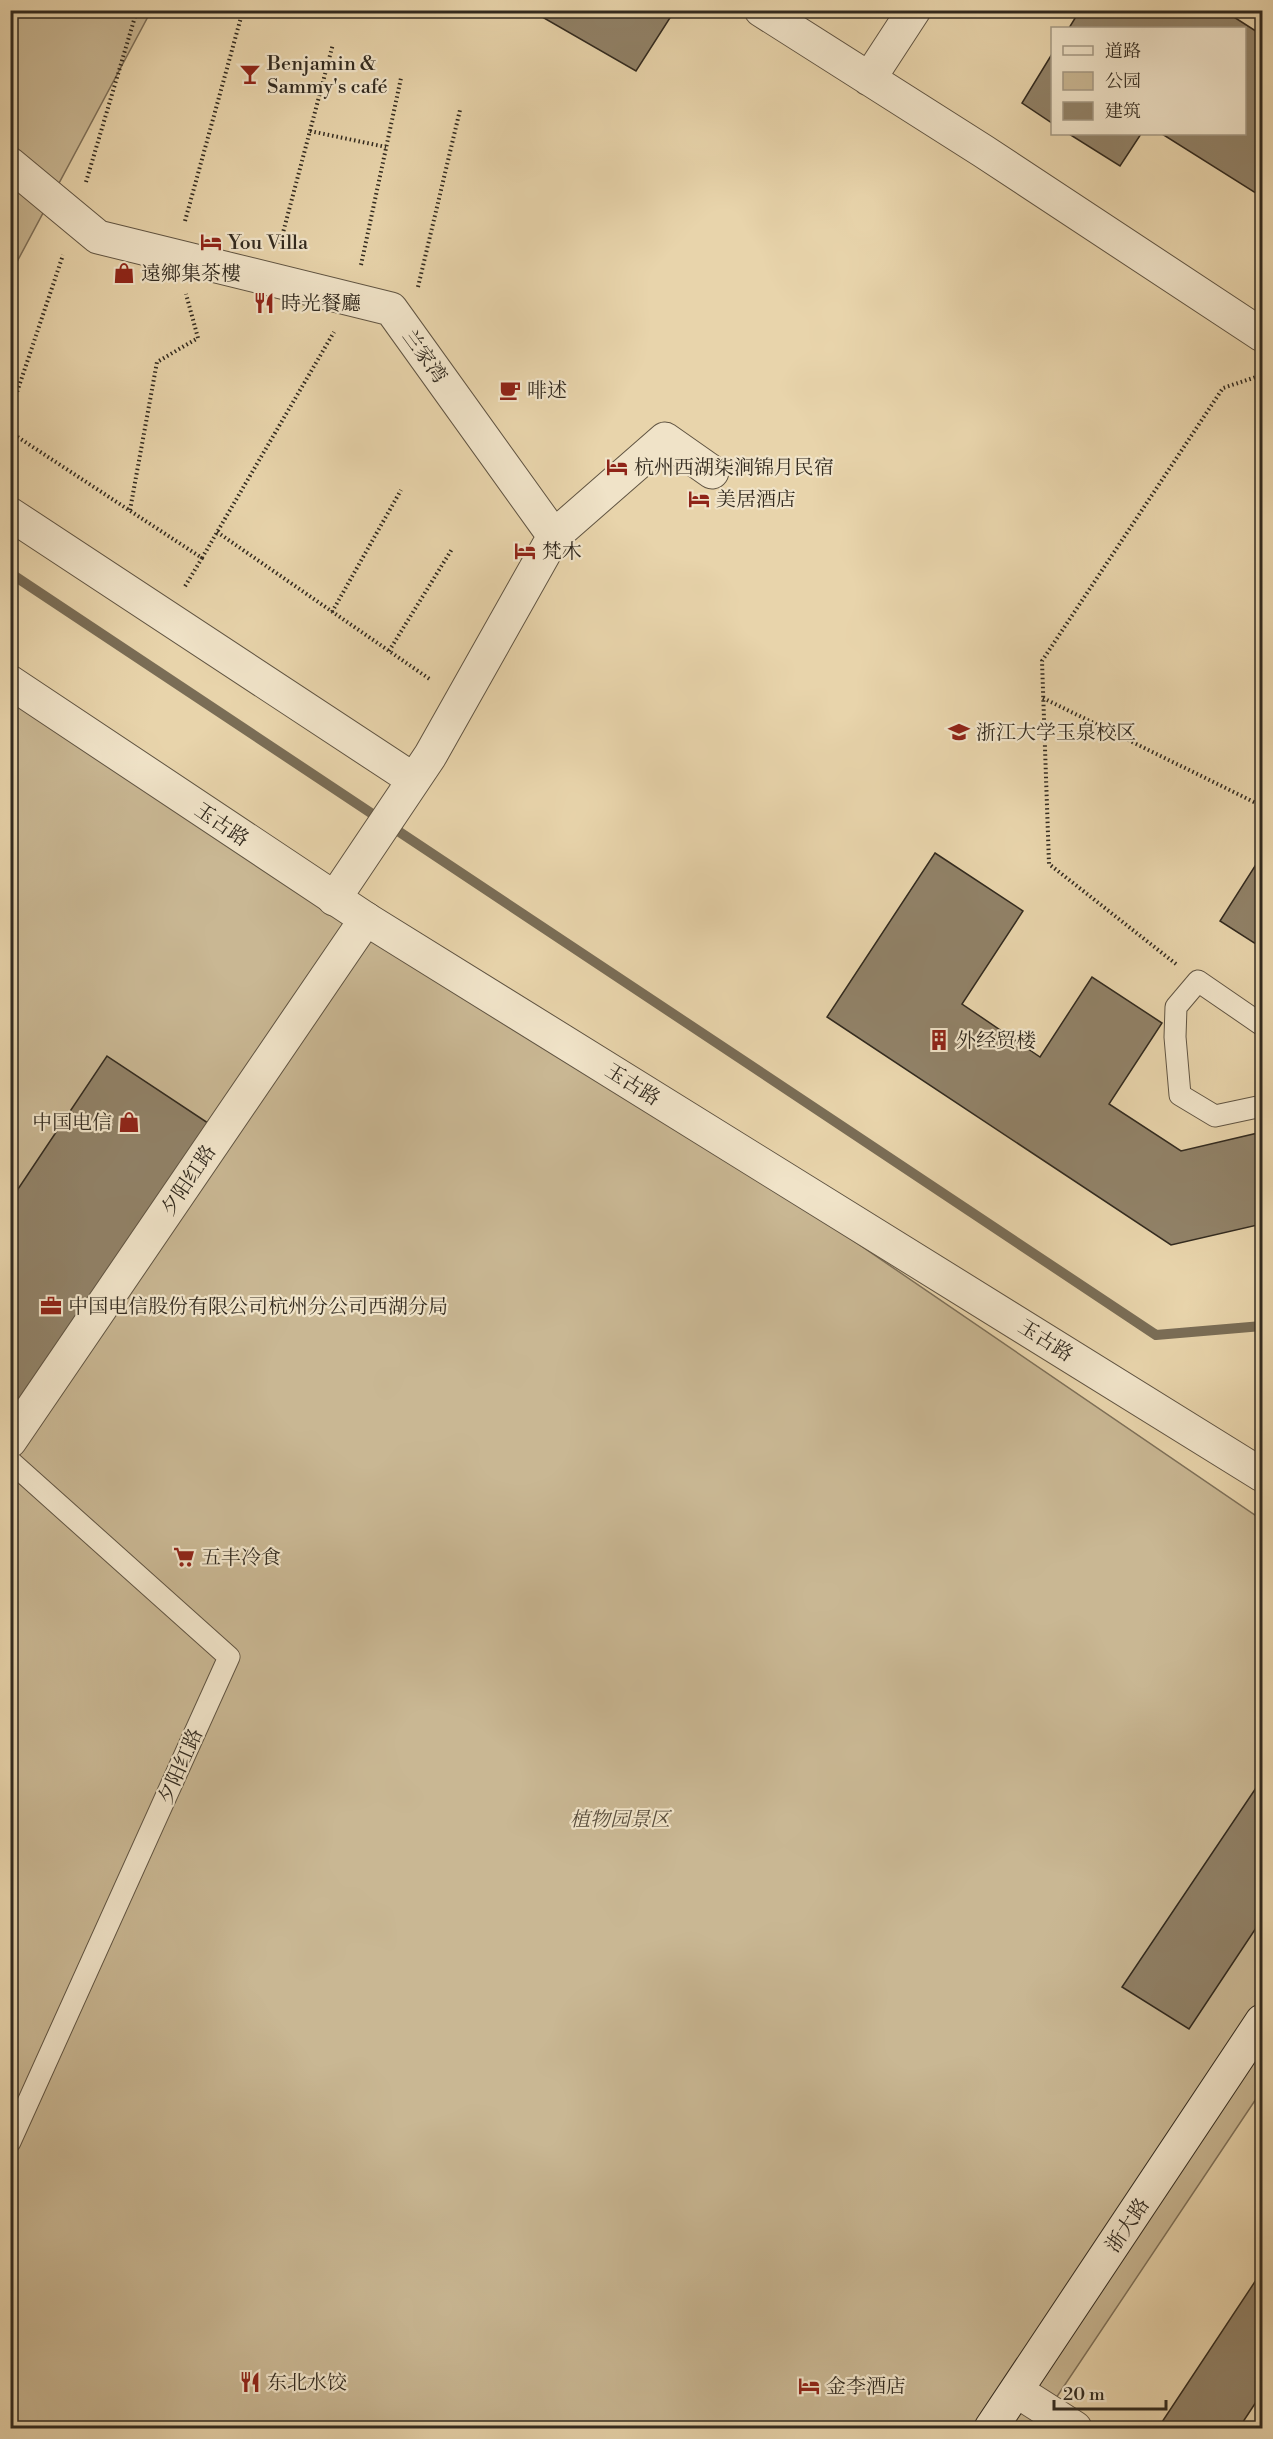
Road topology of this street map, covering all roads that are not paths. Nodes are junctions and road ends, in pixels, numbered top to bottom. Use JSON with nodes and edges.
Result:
{"nodes":[{"id":1,"x":761,"y":10,"type":"edge"},
{"id":2,"x":914,"y":10,"type":"edge"},
{"id":3,"x":869,"y":79,"type":"junction"},
{"id":4,"x":10,"y":164,"type":"edge"},
{"id":5,"x":1263,"y":334,"type":"edge"},
{"id":6,"x":712,"y":472,"type":"dead end"},
{"id":7,"x":10,"y":514,"type":"edge"},
{"id":8,"x":554,"y":536,"type":"junction"},
{"id":9,"x":10,"y":682,"type":"edge"},
{"id":10,"x":422,"y":768,"type":"junction"},
{"id":11,"x":334,"y":899,"type":"junction"},
{"id":12,"x":366,"y":920,"type":"junction"},
{"id":13,"x":1263,"y":1025,"type":"edge"},
{"id":14,"x":1263,"y":1106,"type":"edge"},
{"id":15,"x":10,"y":1441,"type":"edge"},
{"id":16,"x":10,"y":1461,"type":"edge"},
{"id":17,"x":1263,"y":1474,"type":"edge"},
{"id":18,"x":1263,"y":2021,"type":"edge"},
{"id":19,"x":10,"y":2142,"type":"edge"},
{"id":20,"x":1017,"y":2391,"type":"junction"},
{"id":21,"x":991,"y":2428,"type":"edge"},
{"id":22,"x":1075,"y":2428,"type":"edge"}],
"edges":[{"from":1,"to":3,"type":"street"},
{"from":2,"to":3,"type":"street"},
{"from":3,"to":5,"type":"street"},
{"from":4,"to":8,"type":"street","name":"兰家湾"},
{"from":6,"to":8,"type":"street"},
{"from":7,"to":10,"type":"street"},
{"from":8,"to":10,"type":"street"},
{"from":9,"to":11,"type":"street","name":"玉古路"},
{"from":10,"to":11,"type":"street"},
{"from":11,"to":12,"type":"street","name":"玉古路"},
{"from":12,"to":15,"type":"street","name":"夕阳红路"},
{"from":12,"to":17,"type":"street","name":"玉古路"},
{"from":13,"to":14,"type":"lane"},
{"from":16,"to":19,"type":"lane","name":"夕阳红路"},
{"from":18,"to":20,"type":"street","name":"浙大路"},
{"from":20,"to":21,"type":"street","name":"浙大路"},
{"from":20,"to":22,"type":"street"}]}
